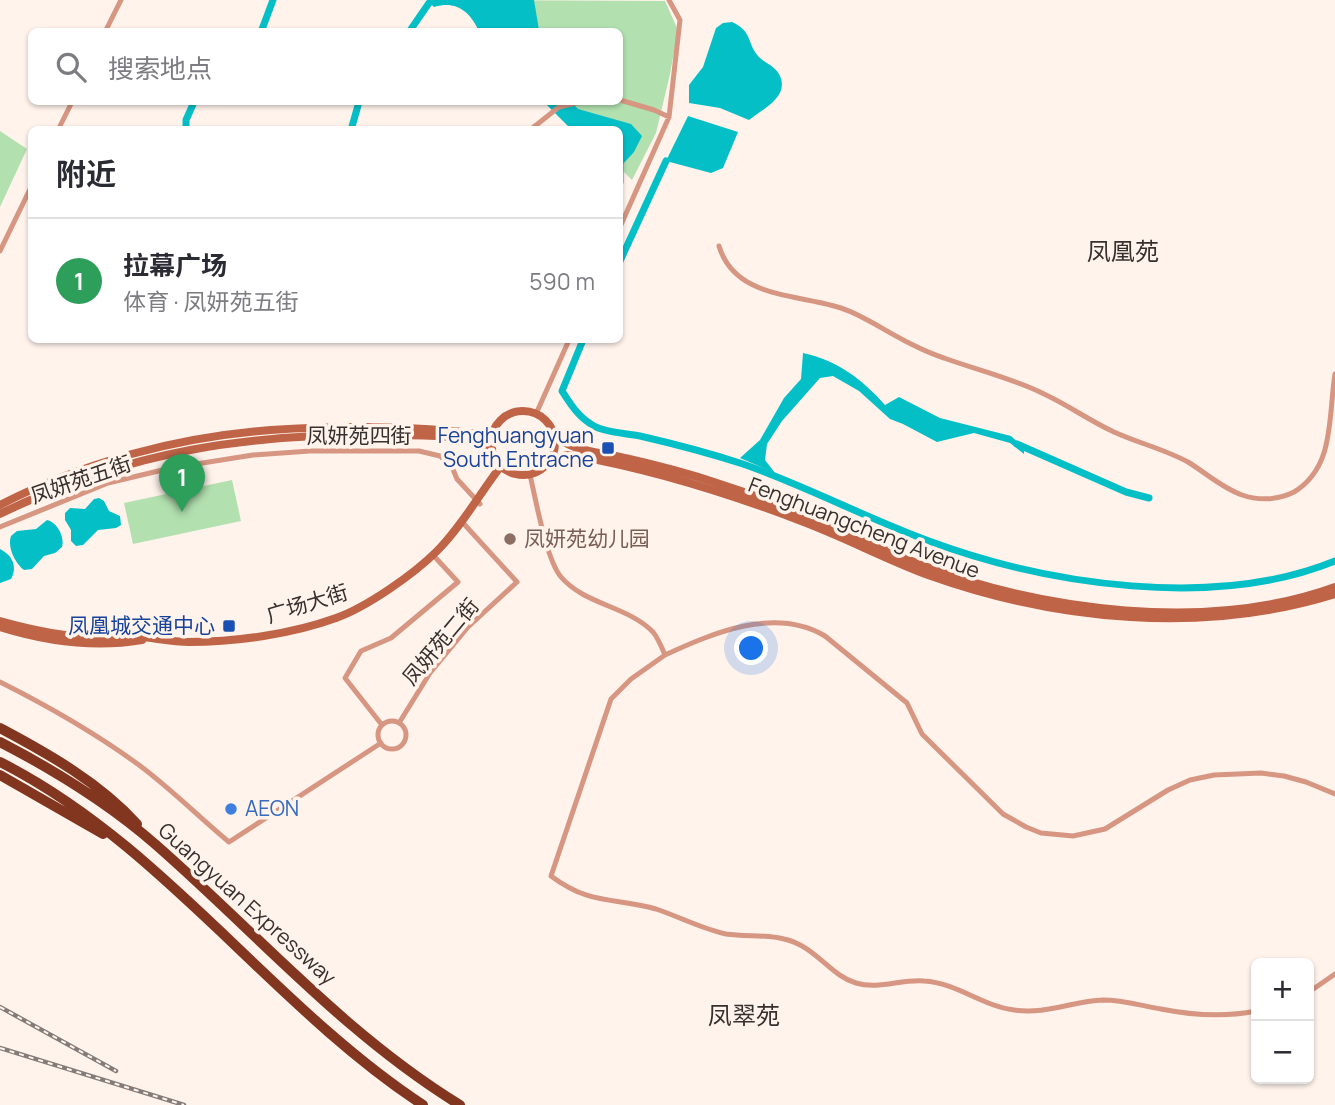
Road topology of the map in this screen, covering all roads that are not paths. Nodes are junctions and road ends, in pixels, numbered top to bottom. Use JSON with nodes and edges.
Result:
{"nodes":[{"id":1,"x":121,"y":0,"type":"edge"},
{"id":2,"x":669,"y":0,"type":"edge"},
{"id":3,"x":108,"y":28,"type":"edge"},
{"id":4,"x":623,"y":101,"type":"edge"},
{"id":5,"x":70,"y":105,"type":"edge"},
{"id":6,"x":567,"y":105,"type":"edge"},
{"id":7,"x":669,"y":117,"type":"junction"},
{"id":8,"x":60,"y":126,"type":"edge"},
{"id":9,"x":535,"y":126,"type":"edge"},
{"id":10,"x":28,"y":193,"type":"edge"},
{"id":11,"x":623,"y":220,"type":"edge"},
{"id":12,"x":719,"y":246,"type":"dead end"},
{"id":13,"x":0,"y":251,"type":"edge"},
{"id":14,"x":568,"y":343,"type":"edge"},
{"id":15,"x":1335,"y":374,"type":"edge"},
{"id":16,"x":536,"y":414,"type":"junction"},
{"id":17,"x":494,"y":429,"type":"junction"},
{"id":18,"x":555,"y":436,"type":"junction"},
{"id":19,"x":492,"y":449,"type":"junction"},
{"id":20,"x":257,"y":455,"type":"joint"},
{"id":21,"x":551,"y":461,"type":"junction"},
{"id":22,"x":503,"y":468,"type":"junction"},
{"id":23,"x":530,"y":475,"type":"junction"},
{"id":24,"x":478,"y":502,"type":"junction"},
{"id":25,"x":0,"y":505,"type":"edge"},
{"id":26,"x":0,"y":514,"type":"edge"},
{"id":27,"x":464,"y":524,"type":"junction"},
{"id":28,"x":0,"y":527,"type":"edge"},
{"id":29,"x":452,"y":534,"type":"junction"},
{"id":30,"x":432,"y":555,"type":"junction"},
{"id":31,"x":1335,"y":587,"type":"edge"},
{"id":32,"x":1335,"y":594,"type":"edge"},
{"id":33,"x":0,"y":621,"type":"edge"},
{"id":34,"x":0,"y":627,"type":"edge"},
{"id":35,"x":147,"y":639,"type":"junction"},
{"id":36,"x":665,"y":655,"type":"junction"},
{"id":37,"x":0,"y":682,"type":"edge"},
{"id":38,"x":399,"y":723,"type":"junction"},
{"id":39,"x":382,"y":725,"type":"junction"},
{"id":40,"x":0,"y":728,"type":"edge"},
{"id":41,"x":0,"y":742,"type":"edge"},
{"id":42,"x":381,"y":743,"type":"junction"},
{"id":43,"x":0,"y":762,"type":"edge"},
{"id":44,"x":0,"y":775,"type":"edge"},
{"id":45,"x":1335,"y":794,"type":"edge"},
{"id":46,"x":120,"y":843,"type":"junction"},
{"id":47,"x":154,"y":843,"type":"junction"},
{"id":48,"x":1335,"y":974,"type":"edge"},
{"id":49,"x":1314,"y":989,"type":"edge"},
{"id":50,"x":1251,"y":1011,"type":"edge"},
{"id":51,"x":423,"y":1105,"type":"edge"},
{"id":52,"x":460,"y":1105,"type":"edge"}],
"edges":[{"from":1,"to":3,"type":"street"},
{"from":2,"to":7,"type":"street"},
{"from":4,"to":7,"type":"street"},
{"from":5,"to":8,"type":"street"},
{"from":6,"to":9,"type":"street"},
{"from":7,"to":11,"type":"street"},
{"from":10,"to":13,"type":"street"},
{"from":12,"to":15,"type":"street"},
{"from":14,"to":16,"type":"street"},
{"from":16,"to":17,"type":"main road"},
{"from":16,"to":18,"type":"main road"},
{"from":17,"to":19,"type":"main road"},
{"from":17,"to":25,"type":"main road"},
{"from":18,"to":21,"type":"main road"},
{"from":18,"to":31,"type":"main road","name":"Fenghuangcheng Avenue"},
{"from":19,"to":22,"type":"main road"},
{"from":19,"to":26,"type":"main road"},
{"from":20,"to":24,"type":"street","name":"凤妍苑四街"},
{"from":20,"to":28,"type":"street","name":"凤妍苑五街"},
{"from":21,"to":23,"type":"main road"},
{"from":21,"to":32,"type":"main road","name":"Fenghuangcheng Avenue"},
{"from":22,"to":23,"type":"main road"},
{"from":22,"to":24,"type":"main road","name":"广场大街"},
{"from":23,"to":36,"type":"street"},
{"from":24,"to":27,"type":"main road","name":"广场大街"},
{"from":24,"to":29,"type":"main road","name":"广场大街"},
{"from":27,"to":29,"type":"main road","name":"广场大街"},
{"from":27,"to":38,"type":"street","name":"凤妍苑二街"},
{"from":29,"to":30,"type":"main road","name":"广场大街"},
{"from":30,"to":35,"type":"main road","name":"广场大街"},
{"from":30,"to":39,"type":"street"},
{"from":33,"to":35,"type":"main road","name":"广场大街"},
{"from":34,"to":35,"type":"main road","name":"广场大街"},
{"from":36,"to":45,"type":"street"},
{"from":36,"to":50,"type":"street"},
{"from":37,"to":42,"type":"street"},
{"from":38,"to":39,"type":"street"},
{"from":38,"to":42,"type":"street"},
{"from":39,"to":42,"type":"street"},
{"from":40,"to":47,"type":"highway"},
{"from":41,"to":47,"type":"highway","name":"Guangyuan Expressway"},
{"from":43,"to":46,"type":"highway","name":"Guangyuan Expressway"},
{"from":44,"to":46,"type":"highway"},
{"from":46,"to":51,"type":"highway","name":"Guangyuan Expressway"},
{"from":47,"to":52,"type":"highway","name":"Guangyuan Expressway"},
{"from":48,"to":49,"type":"street"}]}
